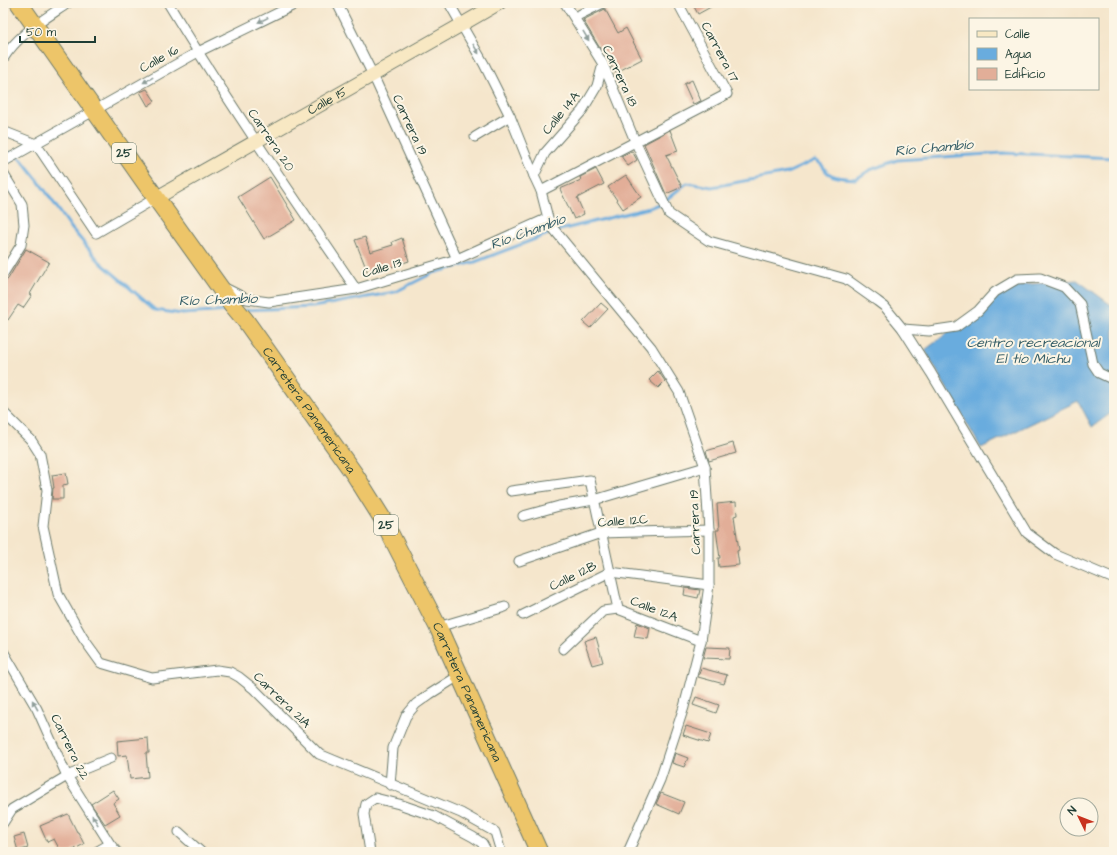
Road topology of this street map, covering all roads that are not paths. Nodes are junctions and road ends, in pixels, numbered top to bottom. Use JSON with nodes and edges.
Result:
{"nodes":[{"id":1,"x":19,"y":3,"type":"edge"},
{"id":2,"x":68,"y":3,"type":"edge"},
{"id":3,"x":168,"y":3,"type":"edge"},
{"id":4,"x":298,"y":3,"type":"edge"},
{"id":5,"x":337,"y":3,"type":"edge"},
{"id":6,"x":449,"y":3,"type":"edge"},
{"id":7,"x":499,"y":3,"type":"edge"},
{"id":8,"x":565,"y":3,"type":"edge"},
{"id":9,"x":603,"y":3,"type":"edge"},
{"id":10,"x":678,"y":3,"type":"edge"},
{"id":11,"x":575,"y":17,"type":"junction"},
{"id":12,"x":461,"y":25,"type":"junction"},
{"id":13,"x":35,"y":26,"type":"junction"},
{"id":14,"x":198,"y":52,"type":"junction"},
{"id":15,"x":3,"y":59,"type":"edge"},
{"id":16,"x":603,"y":64,"type":"junction"},
{"id":17,"x":373,"y":75,"type":"junction"},
{"id":18,"x":94,"y":110,"type":"junction"},
{"id":19,"x":510,"y":116,"type":"junction"},
{"id":20,"x":3,"y":132,"type":"edge"},
{"id":21,"x":474,"y":137,"type":"dead end"},
{"id":22,"x":256,"y":141,"type":"junction"},
{"id":23,"x":635,"y":141,"type":"junction"},
{"id":24,"x":36,"y":144,"type":"junction"},
{"id":25,"x":5,"y":161,"type":"edge"},
{"id":26,"x":3,"y":173,"type":"edge"},
{"id":27,"x":534,"y":176,"type":"junction"},
{"id":28,"x":541,"y":191,"type":"junction"},
{"id":29,"x":156,"y":198,"type":"junction"},
{"id":30,"x":550,"y":223,"type":"junction"},
{"id":31,"x":457,"y":259,"type":"junction"},
{"id":32,"x":3,"y":274,"type":"edge"},
{"id":33,"x":218,"y":284,"type":"junction"},
{"id":34,"x":356,"y":290,"type":"junction"},
{"id":35,"x":903,"y":329,"type":"junction"},
{"id":36,"x":1114,"y":380,"type":"edge"},
{"id":37,"x":3,"y":412,"type":"edge"},
{"id":38,"x":705,"y":467,"type":"junction"},
{"id":39,"x":511,"y":491,"type":"dead end"},
{"id":40,"x":594,"y":500,"type":"junction"},
{"id":41,"x":523,"y":516,"type":"dead end"},
{"id":42,"x":709,"y":530,"type":"junction"},
{"id":43,"x":602,"y":533,"type":"junction"},
{"id":44,"x":519,"y":561,"type":"dead end"},
{"id":45,"x":610,"y":572,"type":"junction"},
{"id":46,"x":1114,"y":579,"type":"edge"},
{"id":47,"x":709,"y":585,"type":"junction"},
{"id":48,"x":505,"y":607,"type":"dead end"},
{"id":49,"x":618,"y":609,"type":"junction"},
{"id":50,"x":523,"y":615,"type":"dead end"},
{"id":51,"x":438,"y":627,"type":"junction"},
{"id":52,"x":701,"y":641,"type":"junction"},
{"id":53,"x":563,"y":649,"type":"dead end"},
{"id":54,"x":3,"y":651,"type":"edge"},
{"id":55,"x":460,"y":675,"type":"junction"},
{"id":56,"x":111,"y":758,"type":"dead end"},
{"id":57,"x":67,"y":776,"type":"junction"},
{"id":58,"x":390,"y":785,"type":"junction"},
{"id":59,"x":3,"y":823,"type":"edge"},
{"id":60,"x":179,"y":832,"type":"dead end"},
{"id":61,"x":110,"y":844,"type":"junction"},
{"id":62,"x":96,"y":852,"type":"edge"},
{"id":63,"x":117,"y":852,"type":"edge"},
{"id":64,"x":201,"y":852,"type":"edge"},
{"id":65,"x":370,"y":852,"type":"edge"},
{"id":66,"x":487,"y":852,"type":"edge"},
{"id":67,"x":501,"y":852,"type":"edge"},
{"id":68,"x":539,"y":852,"type":"edge"},
{"id":69,"x":628,"y":852,"type":"edge"}],
"edges":[{"from":1,"to":13,"type":"highway","name":"Carretera Panamericana","number":"25"},
{"from":2,"to":13,"type":"street"},
{"from":3,"to":14,"type":"street","name":"Carrera 20"},
{"from":4,"to":14,"type":"street","name":"Calle 16","one_way":true},
{"from":5,"to":17,"type":"street","name":"Carrera 19"},
{"from":6,"to":12,"type":"street"},
{"from":7,"to":12,"type":"main road","name":"Calle 15"},
{"from":8,"to":11,"type":"street","name":"Carrera 18"},
{"from":9,"to":11,"type":"street"},
{"from":10,"to":23,"type":"street","name":"Carrera 17"},
{"from":11,"to":16,"type":"street","name":"Carrera 18","one_way":true},
{"from":12,"to":17,"type":"main road","name":"Calle 15"},
{"from":12,"to":19,"type":"street","one_way":true},
{"from":13,"to":15,"type":"street"},
{"from":13,"to":18,"type":"highway","name":"Carretera Panamericana","number":"25"},
{"from":14,"to":18,"type":"street","name":"Calle 16","one_way":true},
{"from":14,"to":22,"type":"street","name":"Carrera 20"},
{"from":16,"to":23,"type":"street","name":"Carrera 18"},
{"from":16,"to":27,"type":"street","name":"Calle 14A"},
{"from":17,"to":22,"type":"main road","name":"Calle 15"},
{"from":17,"to":31,"type":"street","name":"Carrera 19"},
{"from":18,"to":24,"type":"street","name":"Calle 16"},
{"from":18,"to":29,"type":"highway","name":"Carretera Panamericana","number":"25"},
{"from":19,"to":21,"type":"street"},
{"from":19,"to":27,"type":"street"},
{"from":20,"to":24,"type":"street"},
{"from":22,"to":29,"type":"main road","name":"Calle 15"},
{"from":22,"to":34,"type":"street","name":"Carrera 20"},
{"from":23,"to":28,"type":"street"},
{"from":23,"to":35,"type":"street","name":"Carrera 18"},
{"from":24,"to":25,"type":"street","name":"Calle 16"},
{"from":24,"to":29,"type":"street"},
{"from":26,"to":32,"type":"street"},
{"from":27,"to":28,"type":"street"},
{"from":28,"to":30,"type":"street"},
{"from":29,"to":33,"type":"highway","name":"Carretera Panamericana","number":"25"},
{"from":30,"to":31,"type":"street","name":"Calle 13"},
{"from":30,"to":38,"type":"street","name":"Carrera 19"},
{"from":31,"to":34,"type":"street","name":"Calle 13"},
{"from":33,"to":34,"type":"street","name":"Calle 13"},
{"from":33,"to":51,"type":"highway","name":"Carretera Panamericana","number":"25"},
{"from":35,"to":36,"type":"street"},
{"from":35,"to":46,"type":"street"},
{"from":37,"to":58,"type":"street","name":"Carrera 21A"},
{"from":38,"to":40,"type":"street"},
{"from":38,"to":42,"type":"street","name":"Carrera 19"},
{"from":39,"to":40,"type":"street"},
{"from":40,"to":41,"type":"street"},
{"from":40,"to":43,"type":"street"},
{"from":42,"to":43,"type":"street","name":"Calle 12C"},
{"from":42,"to":47,"type":"street","name":"Carrera 19"},
{"from":43,"to":44,"type":"street","name":"Calle 12C"},
{"from":43,"to":45,"type":"street"},
{"from":45,"to":47,"type":"street","name":"Calle 12B"},
{"from":45,"to":49,"type":"street"},
{"from":45,"to":50,"type":"street","name":"Calle 12B"},
{"from":47,"to":52,"type":"street","name":"Carrera 19"},
{"from":48,"to":51,"type":"street"},
{"from":49,"to":52,"type":"street","name":"Calle 12A"},
{"from":49,"to":53,"type":"street","name":"Calle 12A"},
{"from":51,"to":55,"type":"highway","name":"Carretera Panamericana","number":"25"},
{"from":52,"to":69,"type":"street","name":"Carrera 19"},
{"from":57,"to":54,"type":"street","name":"Carrera 22","one_way":true},
{"from":55,"to":58,"type":"street"},
{"from":55,"to":68,"type":"highway","name":"Carretera Panamericana","number":"25"},
{"from":56,"to":57,"type":"street"},
{"from":57,"to":59,"type":"street"},
{"from":61,"to":57,"type":"street","name":"Carrera 22","one_way":true},
{"from":58,"to":67,"type":"street","name":"Carrera 21A"},
{"from":60,"to":64,"type":"street"},
{"from":61,"to":62,"type":"street"},
{"from":61,"to":63,"type":"street","name":"Carrera 22"},
{"from":65,"to":66,"type":"street"}]}
